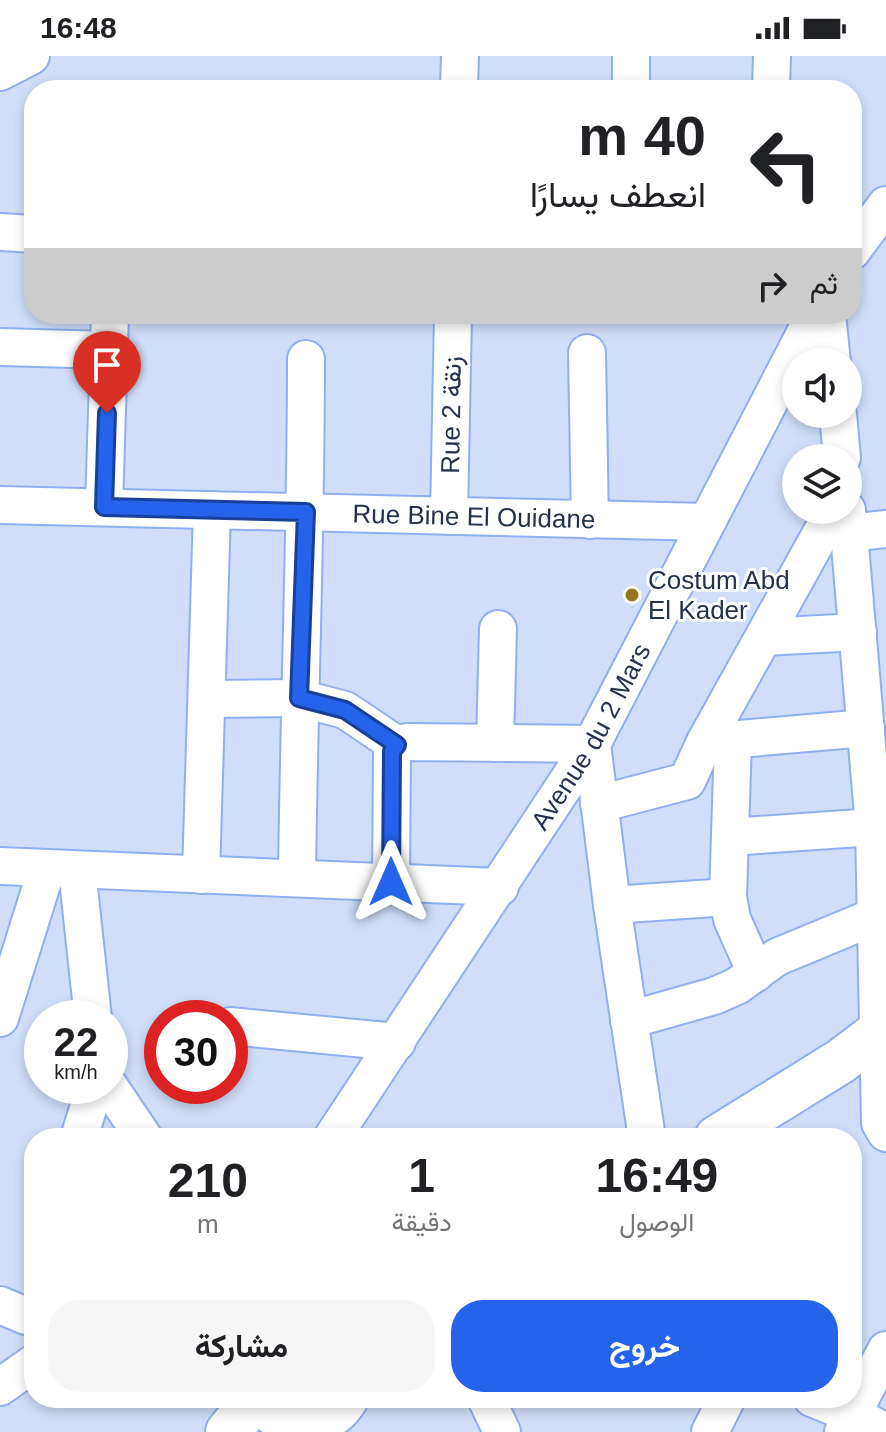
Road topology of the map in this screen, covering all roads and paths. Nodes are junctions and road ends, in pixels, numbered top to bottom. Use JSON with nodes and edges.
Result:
{"nodes":[{"id":1,"x":460,"y":56,"type":"edge"},
{"id":2,"x":631,"y":56,"type":"edge"},
{"id":3,"x":772,"y":56,"type":"edge"},
{"id":4,"x":459,"y":80,"type":"edge"},
{"id":5,"x":631,"y":80,"type":"edge"},
{"id":6,"x":771,"y":80,"type":"edge"},
{"id":7,"x":886,"y":205,"type":"edge"},
{"id":8,"x":0,"y":232,"type":"edge"},
{"id":9,"x":862,"y":232,"type":"edge"},
{"id":10,"x":24,"y":233,"type":"edge"},
{"id":11,"x":110,"y":324,"type":"edge"},
{"id":12,"x":453,"y":324,"type":"edge"},
{"id":13,"x":810,"y":324,"type":"edge"},
{"id":14,"x":828,"y":324,"type":"edge"},
{"id":15,"x":0,"y":347,"type":"edge"},
{"id":16,"x":831,"y":348,"type":"edge"},
{"id":17,"x":109,"y":350,"type":"junction"},
{"id":18,"x":587,"y":353,"type":"dead end"},
{"id":19,"x":306,"y":359,"type":"dead end"},
{"id":20,"x":0,"y":505,"type":"edge"},
{"id":21,"x":104,"y":507,"type":"junction"},
{"id":22,"x":212,"y":510,"type":"junction"},
{"id":23,"x":306,"y":512,"type":"junction"},
{"id":24,"x":449,"y":516,"type":"junction"},
{"id":25,"x":590,"y":520,"type":"junction"},
{"id":26,"x":707,"y":522,"type":"junction"},
{"id":27,"x":862,"y":523,"type":"edge"},
{"id":28,"x":840,"y":524,"type":"edge"},
{"id":29,"x":845,"y":524,"type":"edge"},
{"id":30,"x":886,"y":529,"type":"edge"},
{"id":31,"x":498,"y":629,"type":"dead end"},
{"id":32,"x":858,"y":632,"type":"junction"},
{"id":33,"x":764,"y":637,"type":"junction"},
{"id":34,"x":299,"y":698,"type":"junction"},
{"id":35,"x":208,"y":699,"type":"junction"},
{"id":36,"x":872,"y":716,"type":"edge"},
{"id":37,"x":719,"y":741,"type":"junction"},
{"id":38,"x":495,"y":743,"type":"junction"},
{"id":39,"x":592,"y":744,"type":"junction"},
{"id":40,"x":397,"y":745,"type":"junction"},
{"id":41,"x":599,"y":804,"type":"junction"},
{"id":42,"x":874,"y":827,"type":"junction"},
{"id":43,"x":730,"y":837,"type":"junction"},
{"id":44,"x":0,"y":866,"type":"edge"},
{"id":45,"x":62,"y":869,"type":"junction"},
{"id":46,"x":201,"y":875,"type":"junction"},
{"id":47,"x":297,"y":878,"type":"junction"},
{"id":48,"x":391,"y":882,"type":"junction"},
{"id":49,"x":500,"y":887,"type":"junction"},
{"id":50,"x":728,"y":897,"type":"junction"},
{"id":51,"x":612,"y":905,"type":"junction"},
{"id":52,"x":876,"y":916,"type":"junction"},
{"id":53,"x":756,"y":973,"type":"junction"},
{"id":54,"x":89,"y":1000,"type":"edge"},
{"id":55,"x":0,"y":1018,"type":"edge"},
{"id":56,"x":629,"y":1020,"type":"junction"},
{"id":57,"x":248,"y":1028,"type":"edge"},
{"id":58,"x":882,"y":1032,"type":"edge"},
{"id":59,"x":397,"y":1042,"type":"junction"},
{"id":60,"x":89,"y":1104,"type":"edge"},
{"id":61,"x":121,"y":1104,"type":"edge"},
{"id":62,"x":82,"y":1128,"type":"edge"},
{"id":63,"x":137,"y":1128,"type":"edge"},
{"id":64,"x":339,"y":1128,"type":"edge"},
{"id":65,"x":645,"y":1128,"type":"edge"},
{"id":66,"x":733,"y":1128,"type":"edge"},
{"id":67,"x":886,"y":1133,"type":"edge"},
{"id":68,"x":886,"y":1350,"type":"edge"},
{"id":69,"x":24,"y":1370,"type":"edge"},
{"id":70,"x":0,"y":1387,"type":"edge"},
{"id":71,"x":862,"y":1396,"type":"edge"},
{"id":72,"x":250,"y":1408,"type":"edge"},
{"id":73,"x":268,"y":1408,"type":"edge"},
{"id":74,"x":338,"y":1408,"type":"edge"},
{"id":75,"x":491,"y":1408,"type":"edge"},
{"id":76,"x":722,"y":1408,"type":"edge"},
{"id":77,"x":826,"y":1408,"type":"edge"},
{"id":78,"x":848,"y":1423,"type":"edge"},
{"id":79,"x":303,"y":1430,"type":"edge"},
{"id":80,"x":228,"y":1432,"type":"edge"},
{"id":81,"x":502,"y":1432,"type":"edge"},
{"id":82,"x":710,"y":1432,"type":"edge"},
{"id":83,"x":886,"y":1432,"type":"edge"}],
"edges":[{"from":1,"to":4,"type":"street"},
{"from":2,"to":5,"type":"street"},
{"from":3,"to":6,"type":"street"},
{"from":7,"to":9,"type":"street"},
{"from":8,"to":10,"type":"street"},
{"from":11,"to":17,"type":"street"},
{"from":12,"to":24,"type":"street","name":"Rue 2 زنقة"},
{"from":13,"to":26,"type":"street","name":"Avenue du 2 Mars"},
{"from":14,"to":16,"type":"street"},
{"from":15,"to":17,"type":"street"},
{"from":17,"to":21,"type":"street"},
{"from":18,"to":25,"type":"street"},
{"from":19,"to":23,"type":"street"},
{"from":20,"to":21,"type":"street","name":"Rue Bine El Ouidane"},
{"from":21,"to":22,"type":"street","name":"Rue Bine El Ouidane"},
{"from":22,"to":23,"type":"street","name":"Rue Bine El Ouidane"},
{"from":22,"to":35,"type":"street"},
{"from":23,"to":24,"type":"street","name":"Rue Bine El Ouidane"},
{"from":23,"to":34,"type":"street"},
{"from":24,"to":25,"type":"street","name":"Rue Bine El Ouidane"},
{"from":25,"to":26,"type":"street","name":"Rue Bine El Ouidane"},
{"from":26,"to":39,"type":"street","name":"Avenue du 2 Mars"},
{"from":27,"to":30,"type":"street"},
{"from":28,"to":33,"type":"street"},
{"from":29,"to":32,"type":"street"},
{"from":31,"to":38,"type":"street"},
{"from":32,"to":33,"type":"street"},
{"from":32,"to":36,"type":"street"},
{"from":33,"to":37,"type":"street"},
{"from":34,"to":35,"type":"street"},
{"from":34,"to":40,"type":"street"},
{"from":34,"to":47,"type":"street"},
{"from":35,"to":46,"type":"street"},
{"from":36,"to":37,"type":"street"},
{"from":36,"to":42,"type":"street"},
{"from":37,"to":41,"type":"street"},
{"from":37,"to":43,"type":"street"},
{"from":38,"to":39,"type":"street"},
{"from":38,"to":40,"type":"street"},
{"from":39,"to":41,"type":"street"},
{"from":39,"to":49,"type":"street","name":"Avenue du 2 Mars"},
{"from":40,"to":48,"type":"street"},
{"from":41,"to":51,"type":"street"},
{"from":42,"to":43,"type":"street"},
{"from":42,"to":52,"type":"street"},
{"from":43,"to":50,"type":"street"},
{"from":44,"to":45,"type":"street"},
{"from":45,"to":46,"type":"street"},
{"from":45,"to":54,"type":"street"},
{"from":45,"to":55,"type":"street"},
{"from":46,"to":47,"type":"street"},
{"from":47,"to":48,"type":"street"},
{"from":48,"to":49,"type":"street"},
{"from":49,"to":59,"type":"street","name":"Avenue du 2 Mars"},
{"from":50,"to":51,"type":"street"},
{"from":50,"to":53,"type":"street"},
{"from":51,"to":56,"type":"street"},
{"from":52,"to":53,"type":"street"},
{"from":52,"to":58,"type":"street"},
{"from":53,"to":56,"type":"street"},
{"from":56,"to":65,"type":"street"},
{"from":57,"to":59,"type":"street"},
{"from":58,"to":66,"type":"main road"},
{"from":58,"to":67,"type":"street"},
{"from":59,"to":64,"type":"street","name":"Avenue du 2 Mars"},
{"from":60,"to":62,"type":"street"},
{"from":61,"to":63,"type":"street"},
{"from":68,"to":71,"type":"street"},
{"from":69,"to":70,"type":"street"},
{"from":72,"to":80,"type":"main road"},
{"from":73,"to":79,"type":"main road"},
{"from":74,"to":79,"type":"main road"},
{"from":75,"to":81,"type":"street"},
{"from":76,"to":82,"type":"street"},
{"from":77,"to":78,"type":"street"},
{"from":78,"to":83,"type":"street"}]}
